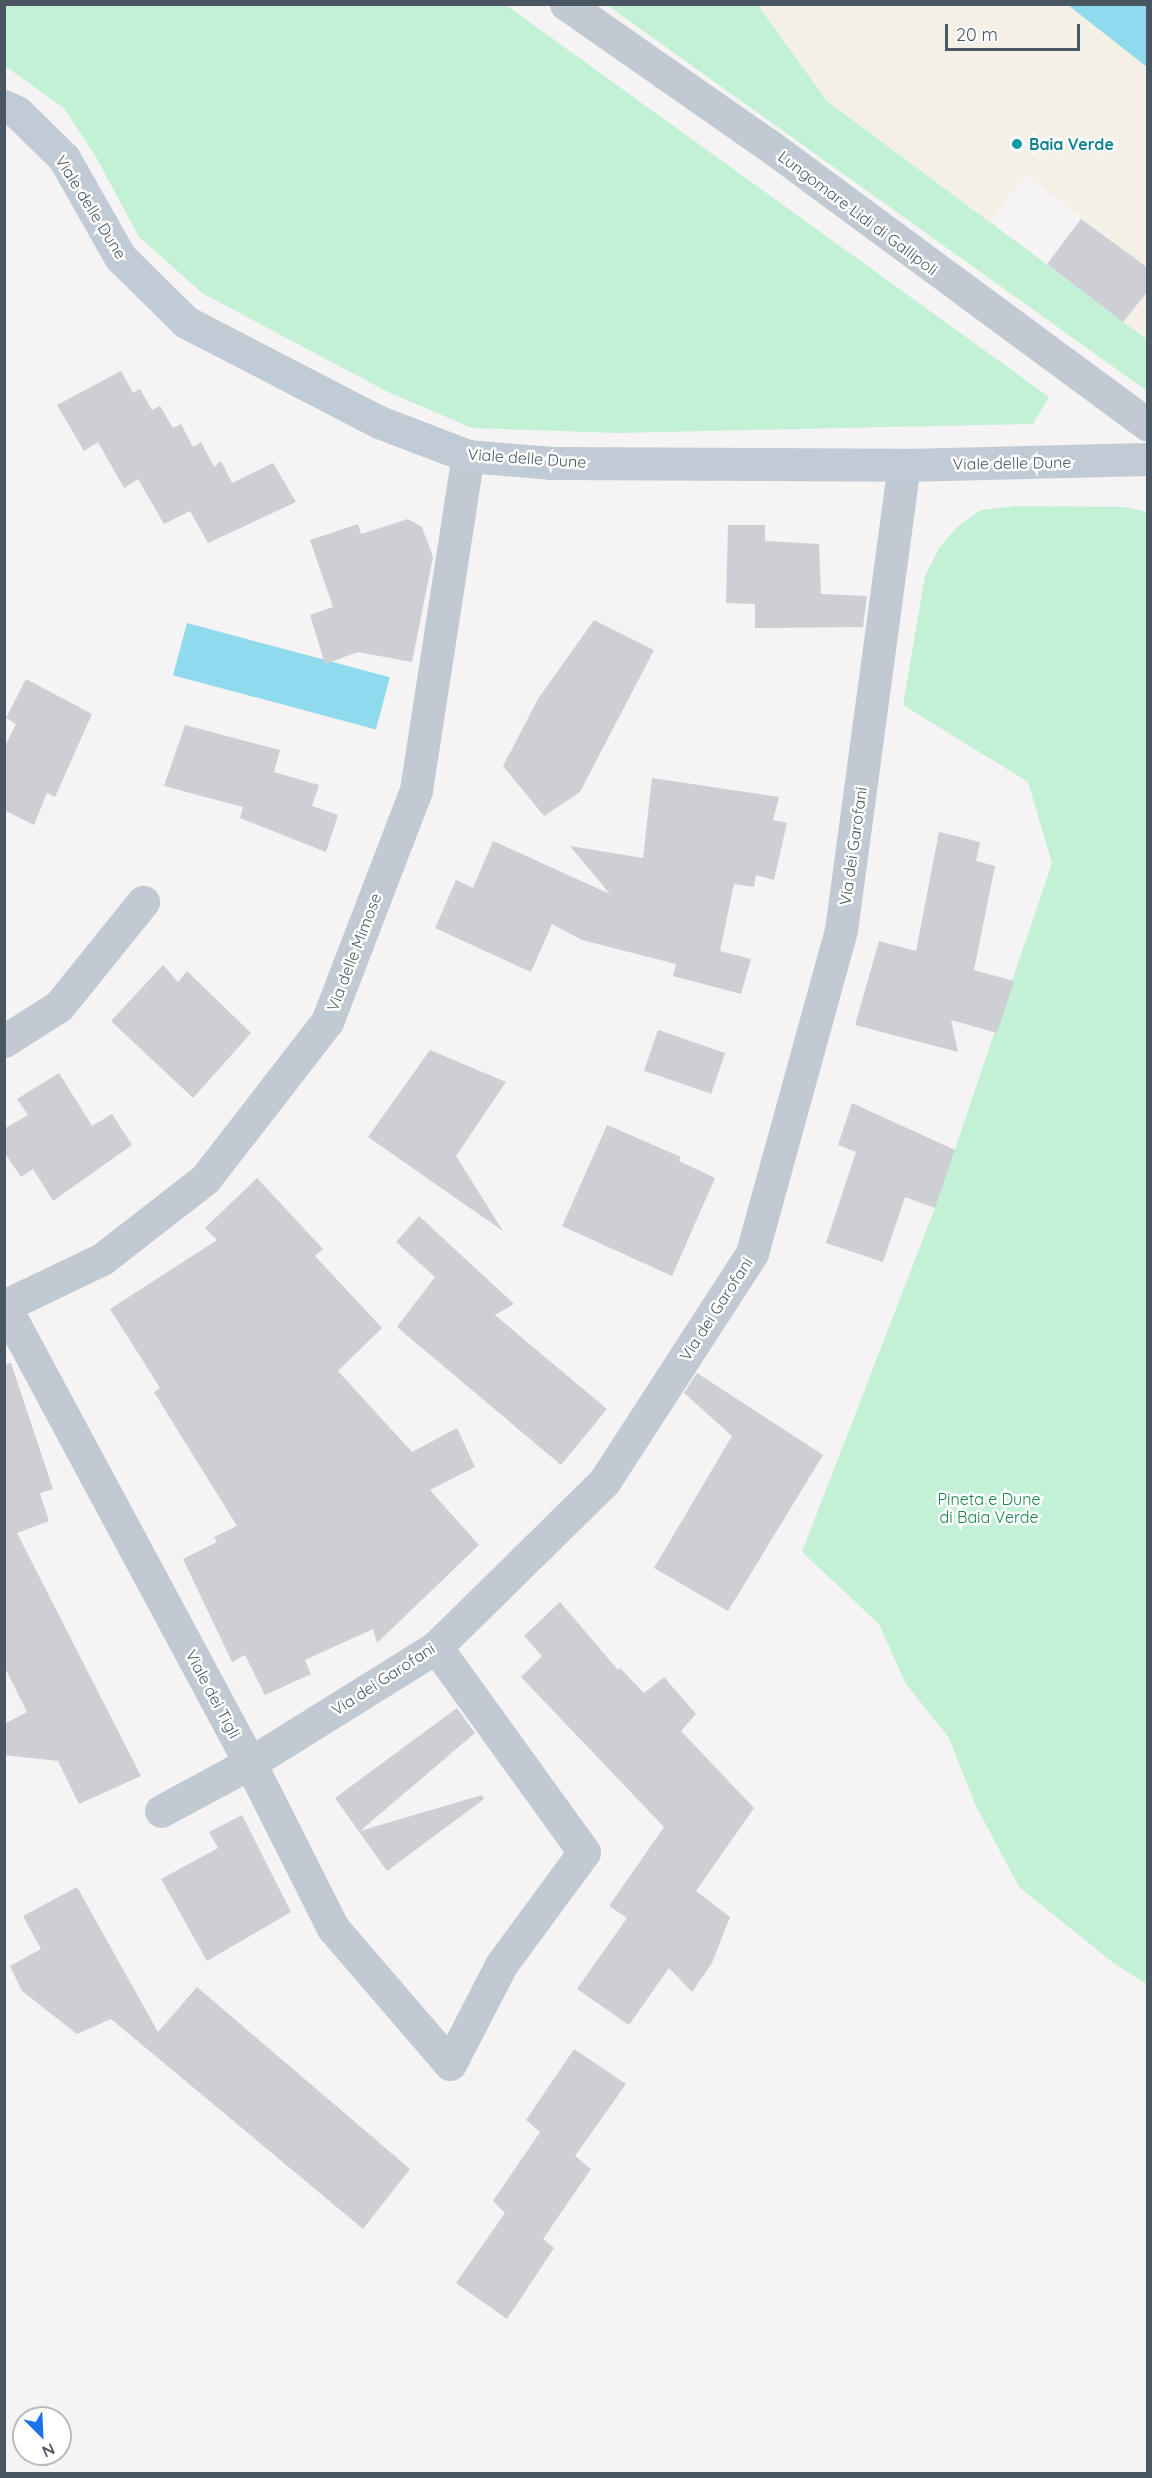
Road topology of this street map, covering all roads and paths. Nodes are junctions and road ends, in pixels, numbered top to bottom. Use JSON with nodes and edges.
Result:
{"nodes":[{"id":1,"x":566,"y":4,"type":"edge"},
{"id":2,"x":4,"y":106,"type":"edge"},
{"id":3,"x":1148,"y":425,"type":"edge"},
{"id":4,"x":468,"y":456,"type":"junction"},
{"id":5,"x":1148,"y":459,"type":"edge"},
{"id":6,"x":904,"y":465,"type":"junction"},
{"id":7,"x":142,"y":902,"type":"dead end"},
{"id":8,"x":4,"y":1041,"type":"edge"},
{"id":9,"x":5,"y":1305,"type":"edge"},
{"id":10,"x":436,"y":1647,"type":"junction"},
{"id":11,"x":250,"y":1764,"type":"junction"},
{"id":12,"x":161,"y":1811,"type":"dead end"}],
"edges":[{"from":1,"to":3,"type":"street","name":"Lungomare Lidi di Gallipoli"},
{"from":2,"to":4,"type":"street","name":"Viale delle Dune"},
{"from":4,"to":6,"type":"street","name":"Viale delle Dune"},
{"from":4,"to":9,"type":"street","name":"Via delle Mimose"},
{"from":5,"to":6,"type":"street","name":"Viale delle Dune"},
{"from":6,"to":10,"type":"street","name":"Via dei Garofani"},
{"from":7,"to":8,"type":"street"},
{"from":9,"to":11,"type":"street","name":"Viale dei Tigli"},
{"from":10,"to":11,"type":"street","name":"Via dei Garofani"},
{"from":10,"to":11,"type":"street","name":"Viale dei Tigli"},
{"from":11,"to":12,"type":"street","name":"Via dei Garofani"}]}
